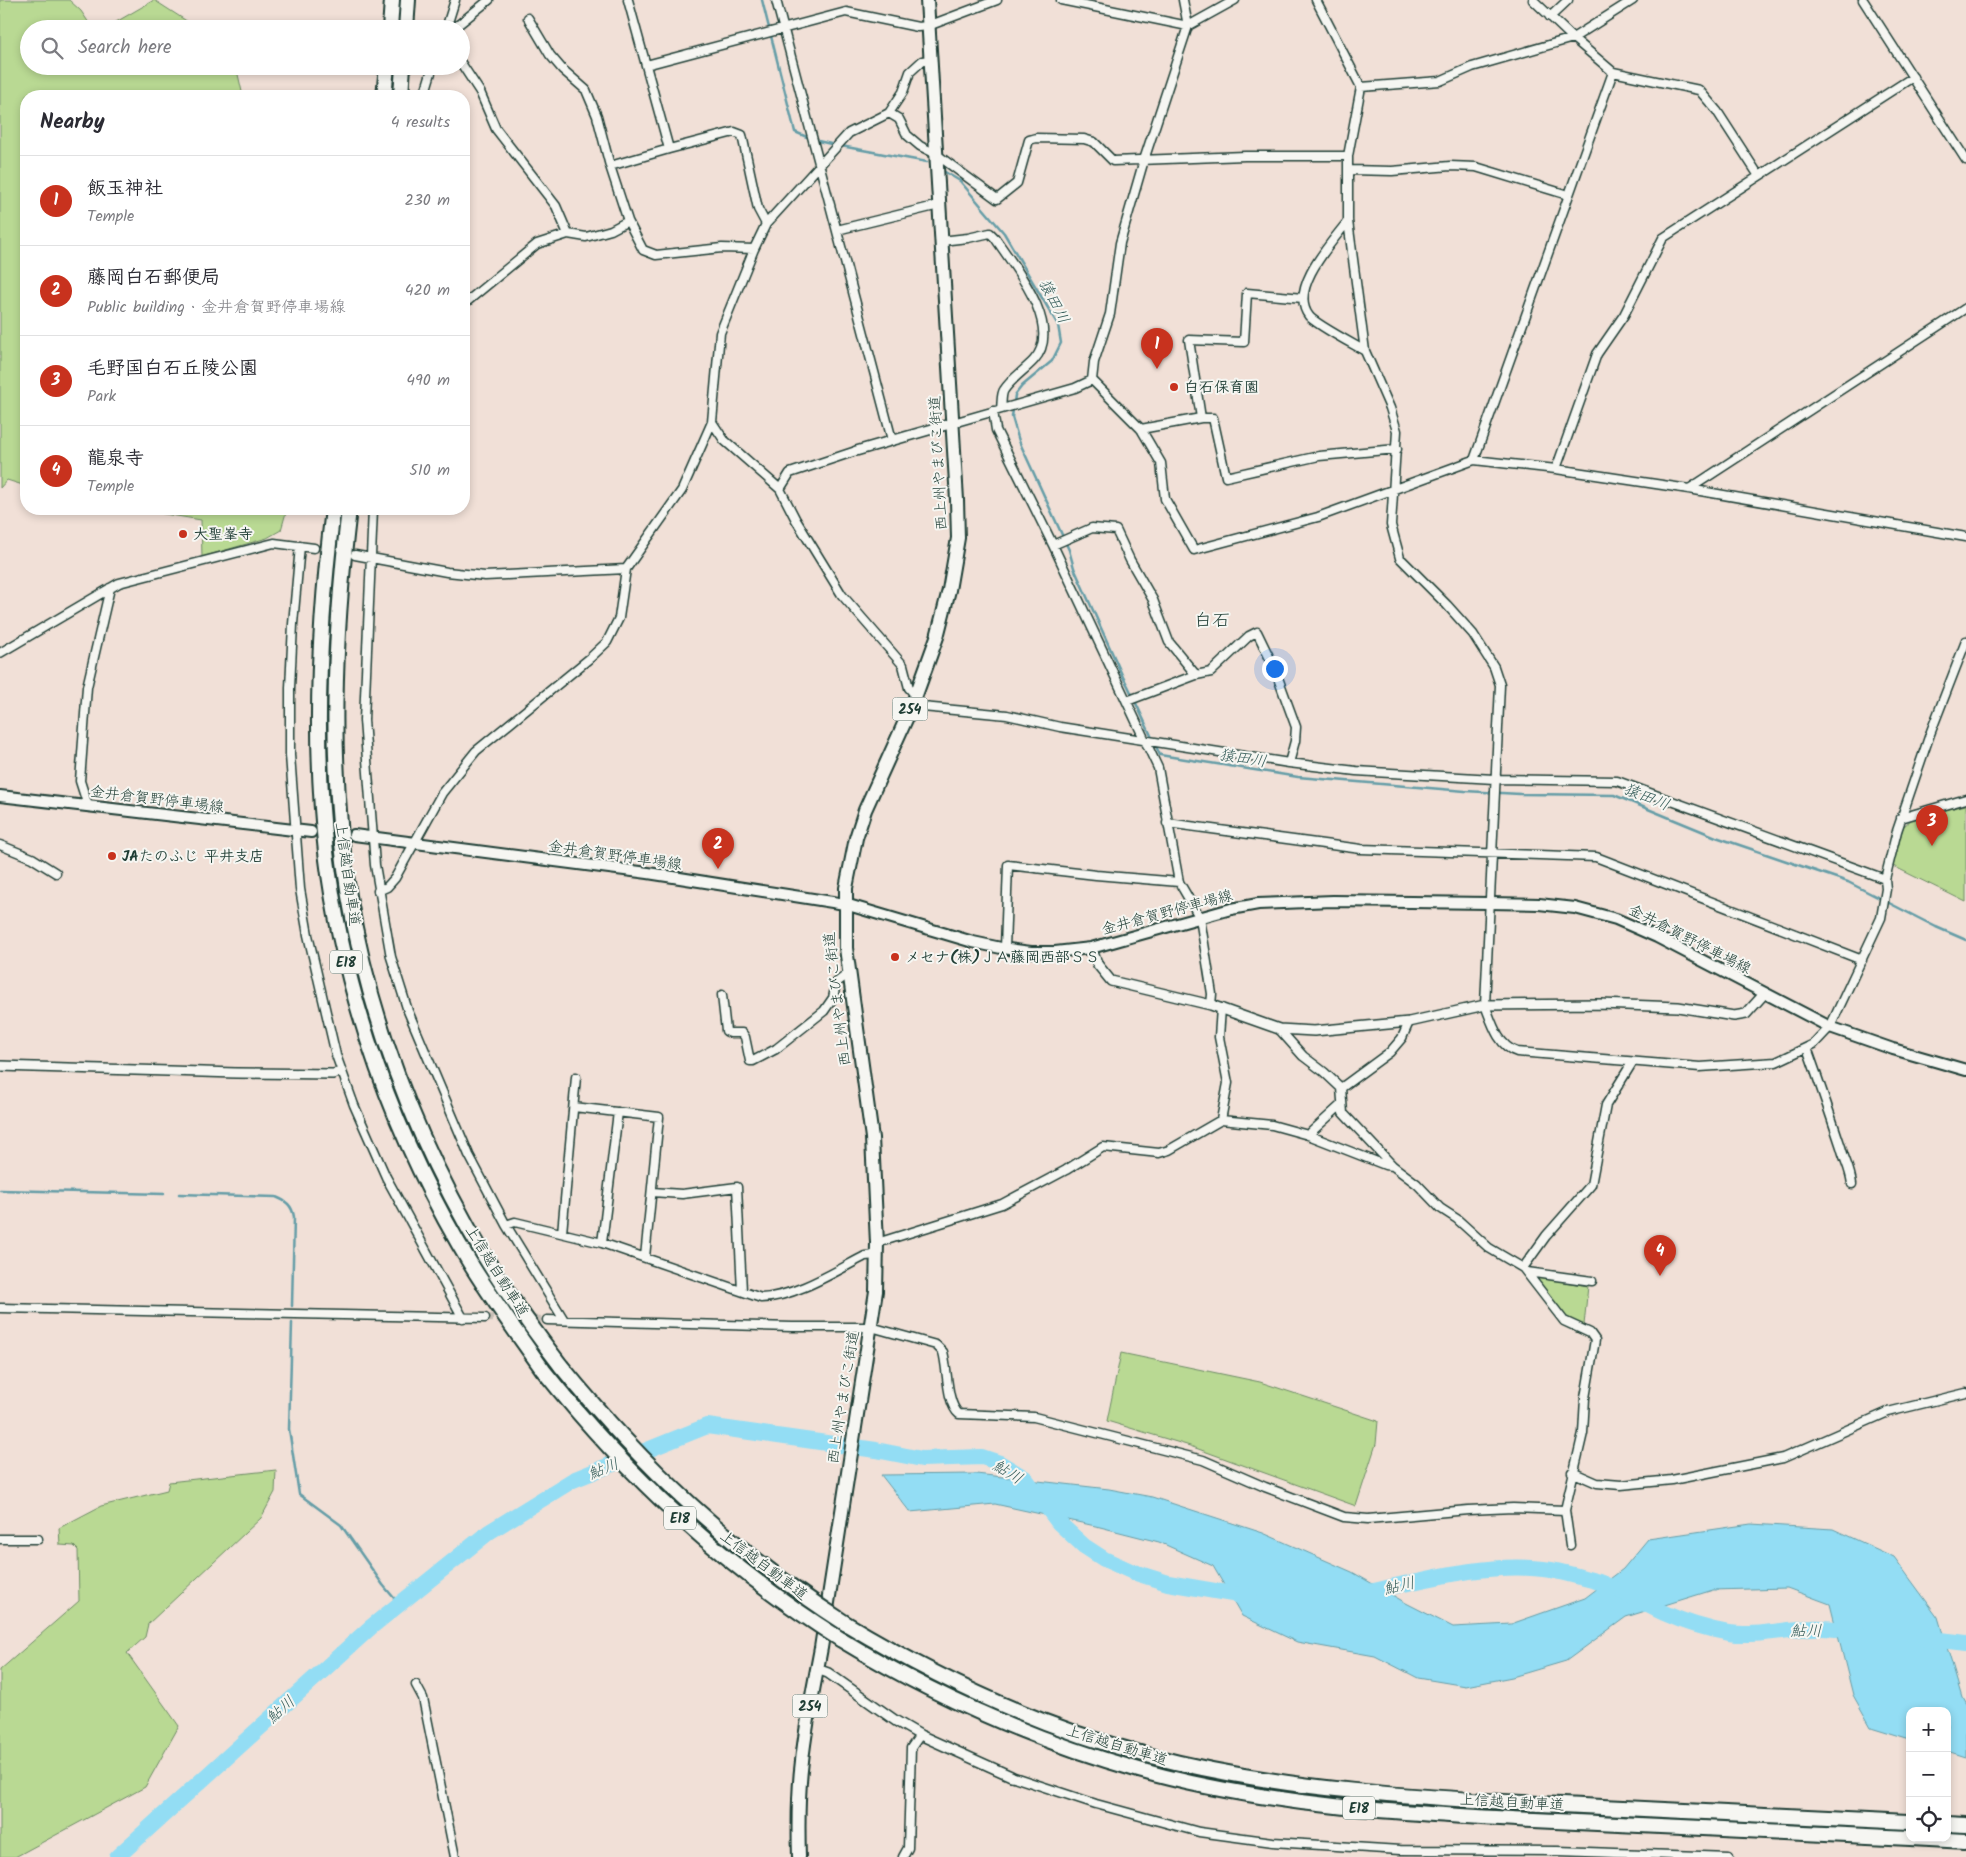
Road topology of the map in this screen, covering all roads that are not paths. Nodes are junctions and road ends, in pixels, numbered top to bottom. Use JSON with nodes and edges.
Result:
{"nodes":[{"id":1,"x":392,"y":0,"type":"edge"},
{"id":2,"x":408,"y":0,"type":"edge"},
{"id":3,"x":456,"y":0,"type":"edge"},
{"id":4,"x":489,"y":0,"type":"edge"},
{"id":5,"x":628,"y":0,"type":"edge"},
{"id":6,"x":776,"y":0,"type":"edge"},
{"id":7,"x":927,"y":0,"type":"edge"},
{"id":8,"x":997,"y":0,"type":"edge"},
{"id":9,"x":1061,"y":0,"type":"edge"},
{"id":10,"x":1183,"y":0,"type":"edge"},
{"id":11,"x":1235,"y":0,"type":"edge"},
{"id":12,"x":1316,"y":0,"type":"edge"},
{"id":13,"x":1533,"y":0,"type":"edge"},
{"id":14,"x":1568,"y":0,"type":"edge"},
{"id":15,"x":1633,"y":0,"type":"edge"},
{"id":16,"x":1862,"y":0,"type":"edge"},
{"id":17,"x":1550,"y":17,"type":"junction"},
{"id":18,"x":528,"y":18,"type":"dead end"},
{"id":19,"x":391,"y":20,"type":"edge"},
{"id":20,"x":407,"y":20,"type":"edge"},
{"id":21,"x":449,"y":20,"type":"edge"},
{"id":22,"x":464,"y":20,"type":"edge"},
{"id":23,"x":928,"y":26,"type":"junction"},
{"id":24,"x":1188,"y":26,"type":"junction"},
{"id":25,"x":783,"y":27,"type":"junction"},
{"id":26,"x":1573,"y":38,"type":"junction"},
{"id":27,"x":930,"y":60,"type":"junction"},
{"id":28,"x":646,"y":65,"type":"junction"},
{"id":29,"x":1613,"y":72,"type":"junction"},
{"id":30,"x":386,"y":75,"type":"edge"},
{"id":31,"x":402,"y":75,"type":"edge"},
{"id":32,"x":430,"y":75,"type":"edge"},
{"id":33,"x":469,"y":75,"type":"edge"},
{"id":34,"x":1913,"y":78,"type":"junction"},
{"id":35,"x":1361,"y":87,"type":"junction"},
{"id":36,"x":385,"y":90,"type":"edge"},
{"id":37,"x":401,"y":90,"type":"edge"},
{"id":38,"x":426,"y":90,"type":"edge"},
{"id":39,"x":889,"y":113,"type":"junction"},
{"id":40,"x":669,"y":149,"type":"junction"},
{"id":41,"x":936,"y":154,"type":"junction"},
{"id":42,"x":1348,"y":156,"type":"junction"},
{"id":43,"x":1144,"y":160,"type":"junction"},
{"id":44,"x":1966,"y":160,"type":"edge"},
{"id":45,"x":820,"y":165,"type":"junction"},
{"id":46,"x":610,"y":166,"type":"junction"},
{"id":47,"x":1349,"y":170,"type":"junction"},
{"id":48,"x":1759,"y":176,"type":"junction"},
{"id":49,"x":1568,"y":196,"type":"junction"},
{"id":50,"x":939,"y":205,"type":"junction"},
{"id":51,"x":628,"y":221,"type":"junction"},
{"id":52,"x":1348,"y":221,"type":"junction"},
{"id":53,"x":766,"y":224,"type":"junction"},
{"id":54,"x":837,"y":230,"type":"junction"},
{"id":55,"x":568,"y":234,"type":"junction"},
{"id":56,"x":941,"y":241,"type":"junction"},
{"id":57,"x":754,"y":249,"type":"junction"},
{"id":58,"x":1303,"y":298,"type":"junction"},
{"id":59,"x":470,"y":299,"type":"edge"},
{"id":60,"x":1966,"y":308,"type":"edge"},
{"id":61,"x":1365,"y":351,"type":"junction"},
{"id":62,"x":1092,"y":380,"type":"junction"},
{"id":63,"x":1001,"y":408,"type":"junction"},
{"id":64,"x":993,"y":411,"type":"junction"},
{"id":65,"x":1201,"y":418,"type":"junction"},
{"id":66,"x":712,"y":422,"type":"junction"},
{"id":67,"x":953,"y":423,"type":"junction"},
{"id":68,"x":1142,"y":428,"type":"junction"},
{"id":69,"x":892,"y":440,"type":"junction"},
{"id":70,"x":1397,"y":448,"type":"junction"},
{"id":71,"x":856,"y":451,"type":"joint"},
{"id":72,"x":1474,"y":460,"type":"junction"},
{"id":73,"x":1556,"y":468,"type":"junction"},
{"id":74,"x":1690,"y":488,"type":"junction"},
{"id":75,"x":780,"y":490,"type":"junction"},
{"id":76,"x":1394,"y":491,"type":"junction"},
{"id":77,"x":333,"y":515,"type":"edge"},
{"id":78,"x":349,"y":515,"type":"edge"},
{"id":79,"x":373,"y":515,"type":"edge"},
{"id":80,"x":1966,"y":537,"type":"edge"},
{"id":81,"x":1055,"y":544,"type":"junction"},
{"id":82,"x":300,"y":546,"type":"junction"},
{"id":83,"x":314,"y":548,"type":"tunnel mouth"},
{"id":84,"x":355,"y":555,"type":"tunnel mouth"},
{"id":85,"x":372,"y":559,"type":"junction"},
{"id":86,"x":626,"y":569,"type":"junction"},
{"id":87,"x":110,"y":588,"type":"junction"},
{"id":88,"x":1966,"y":641,"type":"edge"},
{"id":89,"x":0,"y":653,"type":"edge"},
{"id":90,"x":1196,"y":675,"type":"junction"},
{"id":91,"x":1129,"y":700,"type":"junction"},
{"id":92,"x":914,"y":701,"type":"junction"},
{"id":93,"x":1146,"y":740,"type":"junction"},
{"id":94,"x":1288,"y":763,"type":"junction"},
{"id":95,"x":1494,"y":779,"type":"junction"},
{"id":96,"x":0,"y":796,"type":"edge"},
{"id":97,"x":1966,"y":799,"type":"edge"},
{"id":98,"x":88,"y":806,"type":"junction"},
{"id":99,"x":1901,"y":818,"type":"junction"},
{"id":100,"x":1167,"y":823,"type":"junction"},
{"id":101,"x":295,"y":830,"type":"junction"},
{"id":102,"x":311,"y":832,"type":"dead end"},
{"id":103,"x":354,"y":835,"type":"dead end"},
{"id":104,"x":373,"y":838,"type":"junction"},
{"id":105,"x":414,"y":844,"type":"junction"},
{"id":106,"x":0,"y":846,"type":"edge"},
{"id":107,"x":1491,"y":854,"type":"junction"},
{"id":108,"x":56,"y":873,"type":"dead end"},
{"id":109,"x":1885,"y":879,"type":"junction"},
{"id":110,"x":1179,"y":882,"type":"junction"},
{"id":111,"x":378,"y":891,"type":"junction"},
{"id":112,"x":1489,"y":903,"type":"junction"},
{"id":113,"x":845,"y":904,"type":"junction"},
{"id":114,"x":1200,"y":918,"type":"junction"},
{"id":115,"x":1005,"y":948,"type":"junction"},
{"id":116,"x":1091,"y":948,"type":"junction"},
{"id":117,"x":1862,"y":960,"type":"junction"},
{"id":118,"x":849,"y":973,"type":"junction"},
{"id":119,"x":1764,"y":994,"type":"junction"},
{"id":120,"x":722,"y":995,"type":"dead end"},
{"id":121,"x":1211,"y":1005,"type":"junction"},
{"id":122,"x":1484,"y":1005,"type":"junction"},
{"id":123,"x":1221,"y":1008,"type":"junction"},
{"id":124,"x":1409,"y":1022,"type":"junction"},
{"id":125,"x":1830,"y":1027,"type":"junction"},
{"id":126,"x":1279,"y":1029,"type":"junction"},
{"id":127,"x":1806,"y":1048,"type":"junction"},
{"id":128,"x":1632,"y":1063,"type":"junction"},
{"id":129,"x":0,"y":1066,"type":"edge"},
{"id":130,"x":1966,"y":1070,"type":"edge"},
{"id":131,"x":341,"y":1072,"type":"junction"},
{"id":132,"x":576,"y":1077,"type":"dead end"},
{"id":133,"x":1341,"y":1088,"type":"junction"},
{"id":134,"x":1342,"y":1104,"type":"junction"},
{"id":135,"x":574,"y":1107,"type":"junction"},
{"id":136,"x":618,"y":1112,"type":"junction"},
{"id":137,"x":1221,"y":1120,"type":"junction"},
{"id":138,"x":1308,"y":1135,"type":"junction"},
{"id":139,"x":1393,"y":1166,"type":"junction"},
{"id":140,"x":1852,"y":1184,"type":"dead end"},
{"id":141,"x":652,"y":1192,"type":"junction"},
{"id":142,"x":506,"y":1225,"type":"junction"},
{"id":143,"x":562,"y":1233,"type":"junction"},
{"id":144,"x":602,"y":1244,"type":"junction"},
{"id":145,"x":877,"y":1249,"type":"junction"},
{"id":146,"x":645,"y":1257,"type":"junction"},
{"id":147,"x":1525,"y":1270,"type":"junction"},
{"id":148,"x":1592,"y":1281,"type":"dead end"},
{"id":149,"x":742,"y":1291,"type":"junction"},
{"id":150,"x":0,"y":1308,"type":"edge"},
{"id":151,"x":463,"y":1318,"type":"junction"},
{"id":152,"x":485,"y":1318,"type":"tunnel mouth"},
{"id":153,"x":547,"y":1320,"type":"tunnel mouth"},
{"id":154,"x":564,"y":1320,"type":"junction"},
{"id":155,"x":871,"y":1327,"type":"junction"},
{"id":156,"x":1966,"y":1393,"type":"edge"},
{"id":157,"x":1572,"y":1472,"type":"junction"},
{"id":158,"x":1565,"y":1510,"type":"junction"},
{"id":159,"x":0,"y":1539,"type":"edge"},
{"id":160,"x":38,"y":1539,"type":"dead end"},
{"id":161,"x":1570,"y":1545,"type":"dead end"},
{"id":162,"x":817,"y":1669,"type":"junction"},
{"id":163,"x":416,"y":1685,"type":"dead end"},
{"id":164,"x":920,"y":1735,"type":"junction"},
{"id":165,"x":1011,"y":1776,"type":"joint"},
{"id":166,"x":1906,"y":1822,"type":"edge"},
{"id":167,"x":1951,"y":1824,"type":"edge"},
{"id":168,"x":1966,"y":1825,"type":"edge"},
{"id":169,"x":1906,"y":1838,"type":"edge"},
{"id":170,"x":1951,"y":1840,"type":"edge"},
{"id":171,"x":1966,"y":1841,"type":"edge"},
{"id":172,"x":455,"y":1857,"type":"edge"},
{"id":173,"x":799,"y":1857,"type":"edge"},
{"id":174,"x":903,"y":1857,"type":"edge"},
{"id":175,"x":1729,"y":1857,"type":"edge"}],
"edges":[{"from":1,"to":19,"type":"highway"},
{"from":2,"to":20,"type":"highway"},
{"from":3,"to":21,"type":"street"},
{"from":4,"to":22,"type":"street"},
{"from":5,"to":28,"type":"street"},
{"from":6,"to":25,"type":"street"},
{"from":7,"to":23,"type":"highway","name":"西上州やまびこ街道","number":"254"},
{"from":8,"to":23,"type":"street"},
{"from":9,"to":24,"type":"street"},
{"from":10,"to":24,"type":"street"},
{"from":11,"to":24,"type":"street"},
{"from":12,"to":35,"type":"street"},
{"from":13,"to":17,"type":"street"},
{"from":14,"to":17,"type":"street"},
{"from":15,"to":26,"type":"street"},
{"from":16,"to":34,"type":"street"},
{"from":17,"to":26,"type":"street"},
{"from":18,"to":46,"type":"street"},
{"from":23,"to":25,"type":"street"},
{"from":23,"to":27,"type":"highway","name":"西上州やまびこ街道","number":"254"},
{"from":24,"to":43,"type":"street"},
{"from":25,"to":28,"type":"street"},
{"from":25,"to":45,"type":"street"},
{"from":26,"to":29,"type":"street"},
{"from":26,"to":35,"type":"street"},
{"from":27,"to":39,"type":"street"},
{"from":27,"to":41,"type":"highway","name":"西上州やまびこ街道","number":"254"},
{"from":28,"to":40,"type":"street"},
{"from":29,"to":48,"type":"street"},
{"from":29,"to":49,"type":"street"},
{"from":30,"to":36,"type":"highway"},
{"from":31,"to":37,"type":"highway"},
{"from":32,"to":38,"type":"street"},
{"from":33,"to":55,"type":"street"},
{"from":34,"to":44,"type":"street"},
{"from":34,"to":48,"type":"street"},
{"from":35,"to":42,"type":"street"},
{"from":39,"to":41,"type":"street"},
{"from":39,"to":45,"type":"street"},
{"from":40,"to":46,"type":"street"},
{"from":40,"to":53,"type":"street"},
{"from":41,"to":43,"type":"street"},
{"from":41,"to":50,"type":"highway","name":"西上州やまびこ街道","number":"254"},
{"from":42,"to":43,"type":"street"},
{"from":42,"to":47,"type":"street"},
{"from":43,"to":62,"type":"street"},
{"from":45,"to":53,"type":"street"},
{"from":45,"to":54,"type":"street"},
{"from":46,"to":51,"type":"street"},
{"from":47,"to":49,"type":"street"},
{"from":47,"to":52,"type":"street"},
{"from":48,"to":73,"type":"street"},
{"from":49,"to":72,"type":"street"},
{"from":50,"to":54,"type":"street"},
{"from":50,"to":56,"type":"highway","name":"西上州やまびこ街道","number":"254"},
{"from":51,"to":55,"type":"street"},
{"from":51,"to":57,"type":"street"},
{"from":52,"to":58,"type":"street"},
{"from":52,"to":61,"type":"street"},
{"from":53,"to":57,"type":"street"},
{"from":54,"to":69,"type":"street"},
{"from":55,"to":59,"type":"street"},
{"from":56,"to":63,"type":"street"},
{"from":56,"to":67,"type":"highway","name":"西上州やまびこ街道","number":"254"},
{"from":57,"to":66,"type":"street"},
{"from":58,"to":61,"type":"street"},
{"from":58,"to":65,"type":"street"},
{"from":60,"to":74,"type":"street"},
{"from":61,"to":70,"type":"street"},
{"from":62,"to":63,"type":"street"},
{"from":62,"to":68,"type":"street"},
{"from":63,"to":64,"type":"street"},
{"from":64,"to":67,"type":"street"},
{"from":64,"to":81,"type":"street"},
{"from":65,"to":68,"type":"street"},
{"from":65,"to":70,"type":"street"},
{"from":66,"to":75,"type":"street"},
{"from":66,"to":86,"type":"street"},
{"from":67,"to":69,"type":"street"},
{"from":67,"to":92,"type":"highway","name":"西上州やまびこ街道","number":"254"},
{"from":68,"to":76,"type":"street"},
{"from":69,"to":71,"type":"street"},
{"from":70,"to":76,"type":"street"},
{"from":71,"to":75,"type":"street"},
{"from":72,"to":73,"type":"street"},
{"from":72,"to":76,"type":"street"},
{"from":73,"to":74,"type":"street"},
{"from":74,"to":80,"type":"street"},
{"from":75,"to":92,"type":"street"},
{"from":76,"to":95,"type":"street"},
{"from":77,"to":169,"type":"highway","name":"上信越自動車道","number":"E18","bridge":true},
{"from":78,"to":166,"type":"highway","name":"上信越自動車道","number":"E18","bridge":true},
{"from":79,"to":85,"type":"street"},
{"from":81,"to":90,"type":"street"},
{"from":81,"to":91,"type":"street"},
{"from":82,"to":83,"type":"street"},
{"from":82,"to":87,"type":"street"},
{"from":82,"to":101,"type":"street"},
{"from":84,"to":85,"type":"street"},
{"from":85,"to":86,"type":"street"},
{"from":85,"to":104,"type":"street"},
{"from":86,"to":105,"type":"street"},
{"from":87,"to":89,"type":"street"},
{"from":87,"to":98,"type":"street"},
{"from":88,"to":99,"type":"street"},
{"from":90,"to":91,"type":"street"},
{"from":90,"to":94,"type":"street"},
{"from":91,"to":93,"type":"street"},
{"from":92,"to":93,"type":"street"},
{"from":92,"to":113,"type":"highway","name":"西上州やまびこ街道","number":"254"},
{"from":93,"to":94,"type":"street"},
{"from":93,"to":100,"type":"street"},
{"from":94,"to":95,"type":"street"},
{"from":95,"to":107,"type":"street"},
{"from":95,"to":109,"type":"street"},
{"from":96,"to":98,"type":"main road","name":"金井倉賀野停車場線"},
{"from":97,"to":99,"type":"street"},
{"from":98,"to":101,"type":"main road","name":"金井倉賀野停車場線"},
{"from":99,"to":109,"type":"street"},
{"from":100,"to":107,"type":"street"},
{"from":100,"to":110,"type":"street"},
{"from":101,"to":102,"type":"main road","name":"金井倉賀野停車場線"},
{"from":101,"to":131,"type":"street"},
{"from":103,"to":104,"type":"main road","name":"金井倉賀野停車場線"},
{"from":104,"to":105,"type":"main road","name":"金井倉賀野停車場線"},
{"from":104,"to":111,"type":"street"},
{"from":105,"to":111,"type":"street"},
{"from":105,"to":113,"type":"main road","name":"金井倉賀野停車場線"},
{"from":106,"to":108,"type":"street"},
{"from":107,"to":112,"type":"street"},
{"from":107,"to":117,"type":"street"},
{"from":109,"to":117,"type":"street"},
{"from":110,"to":114,"type":"street"},
{"from":110,"to":115,"type":"street"},
{"from":111,"to":142,"type":"street"},
{"from":112,"to":114,"type":"main road","name":"金井倉賀野停車場線"},
{"from":112,"to":119,"type":"main road","name":"金井倉賀野停車場線"},
{"from":112,"to":122,"type":"street"},
{"from":113,"to":115,"type":"main road","name":"金井倉賀野停車場線"},
{"from":113,"to":118,"type":"highway","name":"西上州やまびこ街道","number":"254"},
{"from":114,"to":116,"type":"main road","name":"金井倉賀野停車場線"},
{"from":114,"to":121,"type":"street"},
{"from":115,"to":116,"type":"main road","name":"金井倉賀野停車場線"},
{"from":116,"to":121,"type":"street"},
{"from":117,"to":125,"type":"street"},
{"from":118,"to":120,"type":"street"},
{"from":118,"to":145,"type":"highway","name":"西上州やまびこ街道","number":"254"},
{"from":119,"to":122,"type":"street"},
{"from":119,"to":125,"type":"main road","name":"金井倉賀野停車場線"},
{"from":121,"to":123,"type":"street"},
{"from":122,"to":124,"type":"street"},
{"from":122,"to":128,"type":"street"},
{"from":123,"to":126,"type":"street"},
{"from":123,"to":137,"type":"street"},
{"from":124,"to":126,"type":"street"},
{"from":124,"to":133,"type":"street"},
{"from":125,"to":127,"type":"street"},
{"from":125,"to":130,"type":"main road","name":"金井倉賀野停車場線"},
{"from":126,"to":133,"type":"street"},
{"from":127,"to":128,"type":"street"},
{"from":127,"to":140,"type":"street"},
{"from":128,"to":147,"type":"street"},
{"from":129,"to":131,"type":"street"},
{"from":131,"to":151,"type":"street"},
{"from":132,"to":135,"type":"street"},
{"from":133,"to":134,"type":"street"},
{"from":134,"to":138,"type":"street"},
{"from":134,"to":139,"type":"street"},
{"from":135,"to":136,"type":"street"},
{"from":135,"to":143,"type":"street"},
{"from":136,"to":141,"type":"street"},
{"from":136,"to":144,"type":"street"},
{"from":137,"to":138,"type":"street"},
{"from":137,"to":145,"type":"street"},
{"from":138,"to":139,"type":"street"},
{"from":139,"to":147,"type":"street"},
{"from":141,"to":146,"type":"street"},
{"from":141,"to":149,"type":"street"},
{"from":142,"to":143,"type":"street"},
{"from":142,"to":154,"type":"street"},
{"from":143,"to":144,"type":"street"},
{"from":144,"to":146,"type":"street"},
{"from":145,"to":149,"type":"street"},
{"from":145,"to":155,"type":"highway","name":"西上州やまびこ街道","number":"254"},
{"from":146,"to":149,"type":"street"},
{"from":147,"to":148,"type":"street"},
{"from":147,"to":157,"type":"street"},
{"from":150,"to":151,"type":"street"},
{"from":151,"to":152,"type":"street"},
{"from":153,"to":154,"type":"street"},
{"from":154,"to":155,"type":"street"},
{"from":155,"to":158,"type":"street"},
{"from":155,"to":162,"type":"highway","name":"西上州やまびこ街道","number":"254"},
{"from":156,"to":157,"type":"street"},
{"from":157,"to":158,"type":"street"},
{"from":158,"to":161,"type":"street"},
{"from":159,"to":160,"type":"street"},
{"from":162,"to":164,"type":"street"},
{"from":162,"to":173,"type":"highway","name":"西上州やまびこ街道","number":"254"},
{"from":163,"to":172,"type":"street"},
{"from":164,"to":165,"type":"street"},
{"from":164,"to":174,"type":"street"},
{"from":165,"to":175,"type":"street"},
{"from":167,"to":168,"type":"highway"},
{"from":170,"to":171,"type":"highway","name":"上信越自動車道","number":"E18"}]}
